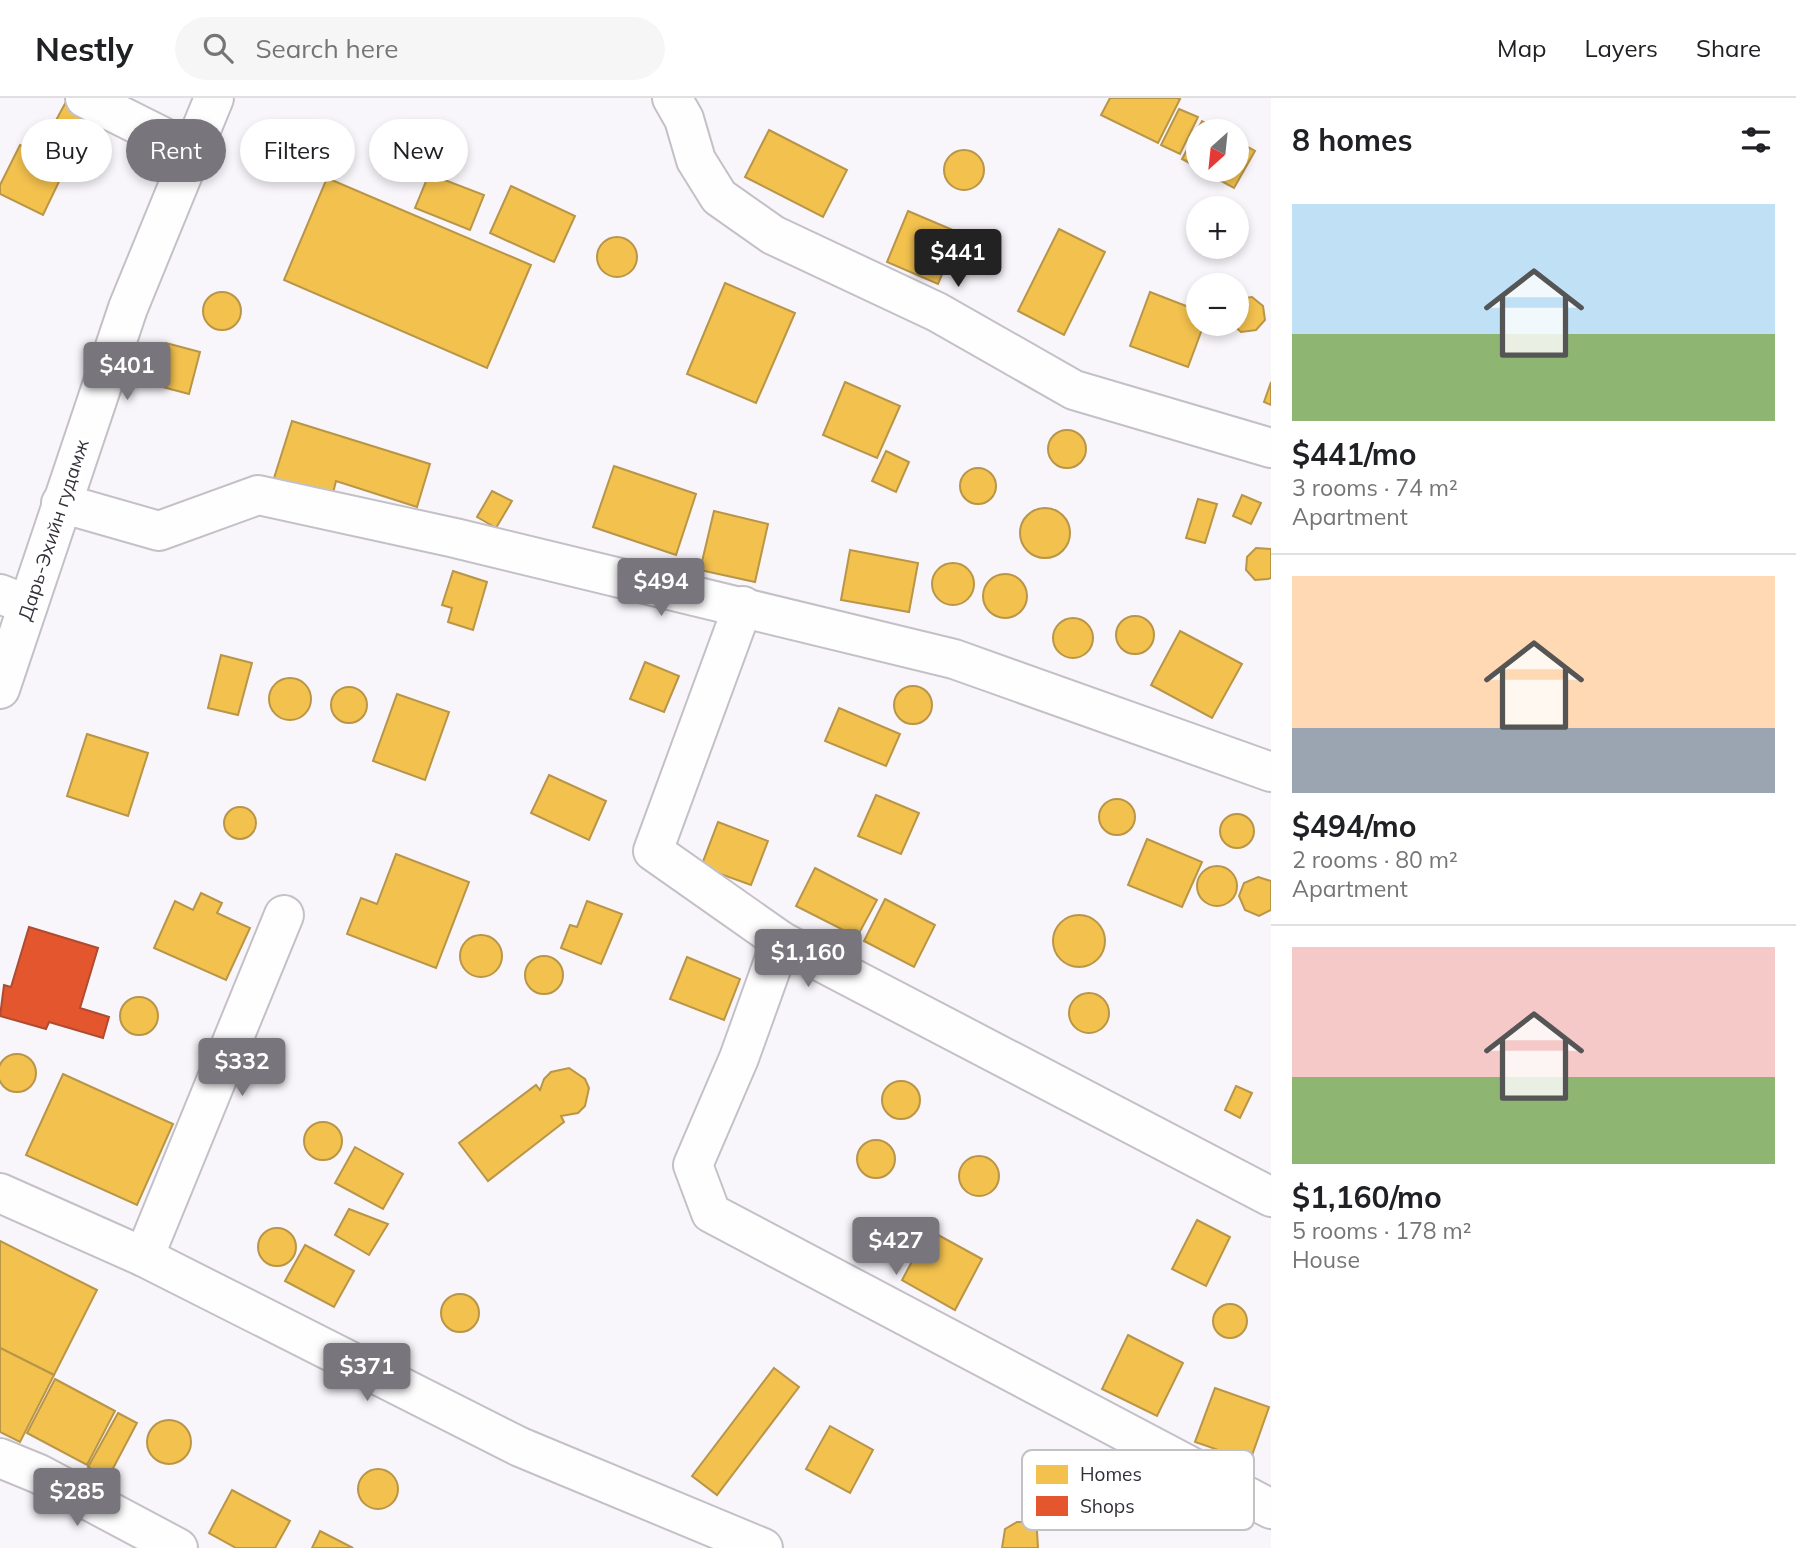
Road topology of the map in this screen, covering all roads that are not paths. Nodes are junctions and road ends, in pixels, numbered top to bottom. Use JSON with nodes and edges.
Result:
{"nodes":[{"id":1,"x":85,"y":98,"type":"edge"},
{"id":2,"x":214,"y":98,"type":"edge"},
{"id":3,"x":672,"y":98,"type":"edge"},
{"id":4,"x":128,"y":119,"type":"edge"},
{"id":5,"x":205,"y":119,"type":"edge"},
{"id":6,"x":178,"y":182,"type":"edge"},
{"id":7,"x":1271,"y":448,"type":"edge"},
{"id":8,"x":61,"y":503,"type":"junction"},
{"id":9,"x":14,"y":599,"type":"edge"},
{"id":10,"x":743,"y":606,"type":"junction"},
{"id":11,"x":0,"y":689,"type":"edge"},
{"id":12,"x":1271,"y":772,"type":"edge"},
{"id":13,"x":284,"y":915,"type":"dead end"},
{"id":14,"x":781,"y":941,"type":"junction"},
{"id":15,"x":0,"y":1194,"type":"edge"},
{"id":16,"x":1271,"y":1197,"type":"edge"},
{"id":17,"x":144,"y":1257,"type":"junction"},
{"id":18,"x":1159,"y":1450,"type":"edge"},
{"id":19,"x":0,"y":1458,"type":"edge"},
{"id":20,"x":1254,"y":1500,"type":"edge"},
{"id":21,"x":1271,"y":1509,"type":"edge"},
{"id":22,"x":178,"y":1548,"type":"edge"},
{"id":23,"x":763,"y":1548,"type":"edge"}],
"edges":[{"from":1,"to":4,"type":"street"},
{"from":2,"to":5,"type":"street","name":"Дарь-Эхийн гудамж"},
{"from":3,"to":7,"type":"street"},
{"from":6,"to":8,"type":"street","name":"Дарь-Эхийн гудамж"},
{"from":8,"to":9,"type":"street","name":"Дарь-Эхийн гудамж"},
{"from":8,"to":10,"type":"street"},
{"from":9,"to":11,"type":"street","name":"Дарь-Эхийн гудамж"},
{"from":10,"to":12,"type":"street"},
{"from":10,"to":14,"type":"street"},
{"from":13,"to":17,"type":"street"},
{"from":14,"to":16,"type":"street"},
{"from":14,"to":18,"type":"street"},
{"from":15,"to":17,"type":"street"},
{"from":17,"to":23,"type":"street"},
{"from":19,"to":22,"type":"street"},
{"from":20,"to":21,"type":"street"}]}
